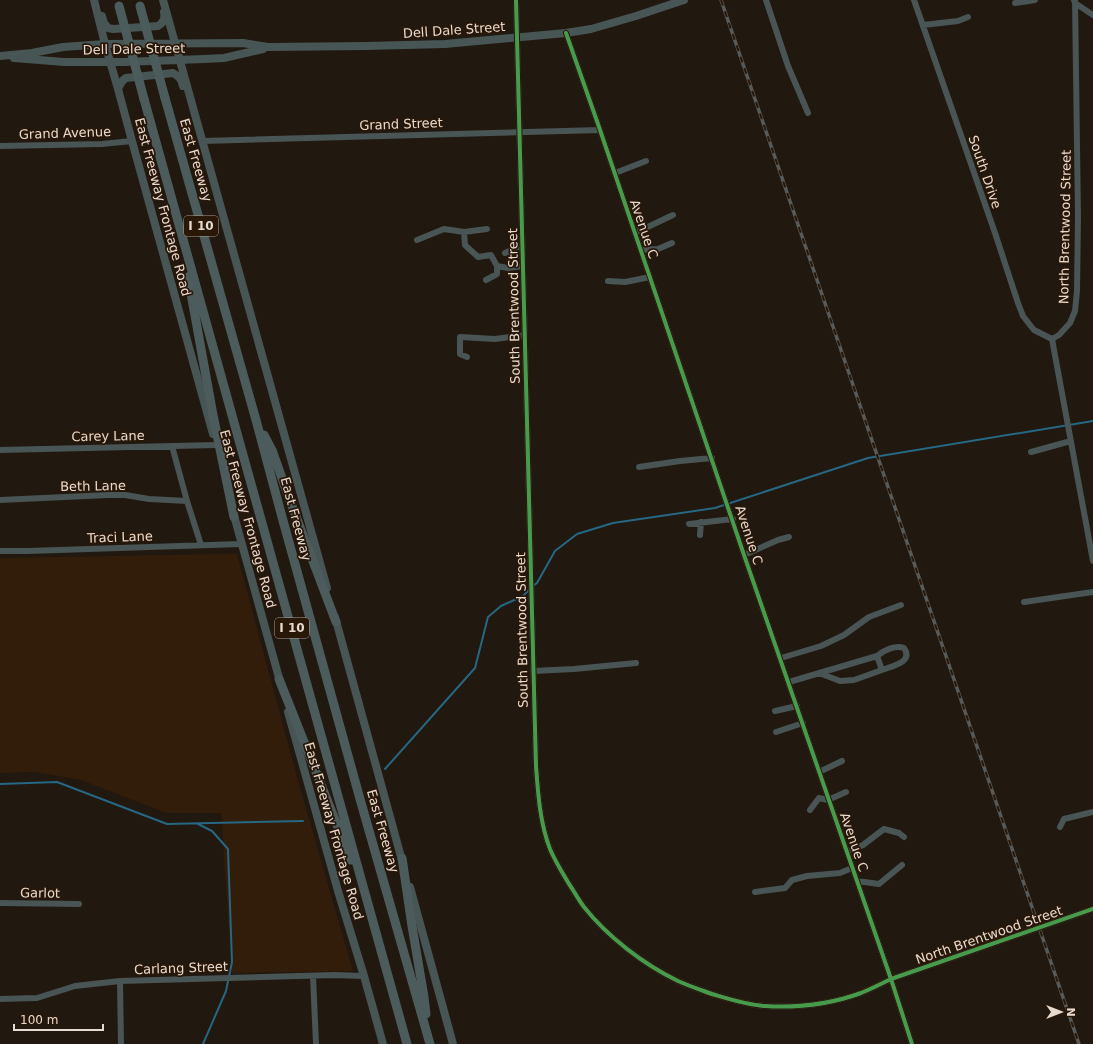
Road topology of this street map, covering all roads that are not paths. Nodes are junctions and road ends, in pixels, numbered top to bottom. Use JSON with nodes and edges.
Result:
{"nodes":[{"id":1,"x":94,"y":0,"type":"edge"},
{"id":2,"x":97,"y":0,"type":"edge"},
{"id":3,"x":516,"y":0,"type":"edge"},
{"id":4,"x":684,"y":0,"type":"edge"},
{"id":5,"x":766,"y":0,"type":"edge"},
{"id":6,"x":914,"y":0,"type":"edge"},
{"id":7,"x":1036,"y":0,"type":"edge"},
{"id":8,"x":163,"y":1,"type":"edge"},
{"id":9,"x":1075,"y":1,"type":"edge"},
{"id":10,"x":1015,"y":2,"type":"dead end"},
{"id":11,"x":118,"y":3,"type":"edge"},
{"id":12,"x":139,"y":3,"type":"edge"},
{"id":13,"x":1093,"y":15,"type":"edge"},
{"id":14,"x":968,"y":17,"type":"dead end"},
{"id":15,"x":923,"y":26,"type":"junction"},
{"id":16,"x":566,"y":33,"type":"junction"},
{"id":17,"x":517,"y":38,"type":"junction"},
{"id":18,"x":105,"y":44,"type":"junction"},
{"id":19,"x":175,"y":44,"type":"junction"},
{"id":20,"x":268,"y":47,"type":"junction"},
{"id":21,"x":0,"y":56,"type":"edge"},
{"id":22,"x":180,"y":60,"type":"junction"},
{"id":23,"x":110,"y":62,"type":"junction"},
{"id":24,"x":118,"y":89,"type":"junction"},
{"id":25,"x":808,"y":113,"type":"dead end"},
{"id":26,"x":198,"y":126,"type":"junction"},
{"id":27,"x":600,"y":130,"type":"junction"},
{"id":28,"x":519,"y":132,"type":"junction"},
{"id":29,"x":132,"y":141,"type":"junction"},
{"id":30,"x":203,"y":141,"type":"junction"},
{"id":31,"x":0,"y":146,"type":"edge"},
{"id":32,"x":646,"y":160,"type":"dead end"},
{"id":33,"x":615,"y":173,"type":"junction"},
{"id":34,"x":176,"y":213,"type":"junction"},
{"id":35,"x":673,"y":215,"type":"dead end"},
{"id":36,"x":487,"y":229,"type":"dead end"},
{"id":37,"x":464,"y":232,"type":"junction"},
{"id":38,"x":635,"y":233,"type":"junction"},
{"id":39,"x":417,"y":240,"type":"dead end"},
{"id":40,"x":672,"y":243,"type":"dead end"},
{"id":41,"x":522,"y":245,"type":"junction"},
{"id":42,"x":641,"y":250,"type":"junction"},
{"id":43,"x":505,"y":253,"type":"dead end"},
{"id":44,"x":497,"y":266,"type":"junction"},
{"id":45,"x":523,"y":266,"type":"junction"},
{"id":46,"x":650,"y":277,"type":"junction"},
{"id":47,"x":486,"y":280,"type":"dead end"},
{"id":48,"x":608,"y":281,"type":"dead end"},
{"id":49,"x":524,"y":335,"type":"junction"},
{"id":50,"x":1052,"y":338,"type":"junction"},
{"id":51,"x":468,"y":356,"type":"dead end"},
{"id":52,"x":256,"y":420,"type":"junction"},
{"id":53,"x":1071,"y":441,"type":"junction"},
{"id":54,"x":216,"y":445,"type":"junction"},
{"id":55,"x":172,"y":446,"type":"junction"},
{"id":56,"x":0,"y":450,"type":"edge"},
{"id":57,"x":1031,"y":452,"type":"dead end"},
{"id":58,"x":712,"y":458,"type":"junction"},
{"id":59,"x":639,"y":467,"type":"dead end"},
{"id":60,"x":0,"y":500,"type":"edge"},
{"id":61,"x":187,"y":501,"type":"junction"},
{"id":62,"x":234,"y":516,"type":"junction"},
{"id":63,"x":733,"y":519,"type":"junction"},
{"id":64,"x":701,"y":522,"type":"junction"},
{"id":65,"x":689,"y":524,"type":"dead end"},
{"id":66,"x":700,"y":535,"type":"dead end"},
{"id":67,"x":789,"y":537,"type":"dead end"},
{"id":68,"x":241,"y":544,"type":"junction"},
{"id":69,"x":201,"y":545,"type":"junction"},
{"id":70,"x":0,"y":551,"type":"edge"},
{"id":71,"x":744,"y":554,"type":"junction"},
{"id":72,"x":1093,"y":561,"type":"edge"},
{"id":73,"x":1093,"y":592,"type":"edge"},
{"id":74,"x":1024,"y":602,"type":"dead end"},
{"id":75,"x":901,"y":605,"type":"dead end"},
{"id":76,"x":336,"y":622,"type":"junction"},
{"id":77,"x":877,"y":656,"type":"junction"},
{"id":78,"x":781,"y":658,"type":"junction"},
{"id":79,"x":636,"y":663,"type":"dead end"},
{"id":80,"x":882,"y":670,"type":"junction"},
{"id":81,"x":533,"y":671,"type":"junction"},
{"id":82,"x":820,"y":673,"type":"junction"},
{"id":83,"x":279,"y":679,"type":"junction"},
{"id":84,"x":789,"y":682,"type":"junction"},
{"id":85,"x":797,"y":706,"type":"junction"},
{"id":86,"x":775,"y":712,"type":"dead end"},
{"id":87,"x":802,"y":723,"type":"junction"},
{"id":88,"x":776,"y":732,"type":"dead end"},
{"id":89,"x":842,"y":761,"type":"dead end"},
{"id":90,"x":819,"y":772,"type":"junction"},
{"id":91,"x":846,"y":792,"type":"dead end"},
{"id":92,"x":829,"y":799,"type":"junction"},
{"id":93,"x":810,"y":810,"type":"dead end"},
{"id":94,"x":1093,"y":812,"type":"edge"},
{"id":95,"x":1060,"y":827,"type":"dead end"},
{"id":96,"x":904,"y":837,"type":"dead end"},
{"id":97,"x":847,"y":852,"type":"junction"},
{"id":98,"x":402,"y":858,"type":"junction"},
{"id":99,"x":902,"y":865,"type":"dead end"},
{"id":100,"x":852,"y":868,"type":"junction"},
{"id":101,"x":857,"y":882,"type":"junction"},
{"id":102,"x":755,"y":892,"type":"dead end"},
{"id":103,"x":0,"y":903,"type":"edge"},
{"id":104,"x":79,"y":904,"type":"dead end"},
{"id":105,"x":370,"y":909,"type":"junction"},
{"id":106,"x":1093,"y":909,"type":"edge"},
{"id":107,"x":314,"y":976,"type":"junction"},
{"id":108,"x":364,"y":976,"type":"junction"},
{"id":109,"x":891,"y":979,"type":"junction"},
{"id":110,"x":120,"y":981,"type":"junction"},
{"id":111,"x":0,"y":999,"type":"edge"},
{"id":112,"x":427,"y":1032,"type":"junction"},
{"id":113,"x":121,"y":1044,"type":"edge"},
{"id":114,"x":316,"y":1044,"type":"edge"},
{"id":115,"x":383,"y":1044,"type":"edge"},
{"id":116,"x":407,"y":1044,"type":"edge"},
{"id":117,"x":430,"y":1044,"type":"edge"},
{"id":118,"x":453,"y":1044,"type":"edge"},
{"id":119,"x":912,"y":1044,"type":"edge"}],
"edges":[{"from":1,"to":18,"type":"main road","name":"East Freeway Frontage Road"},
{"from":2,"to":8,"type":"main road"},
{"from":3,"to":17,"type":"street","name":"South Brentwood Street"},
{"from":4,"to":16,"type":"main road","name":"Dell Dale Street"},
{"from":5,"to":25,"type":"street"},
{"from":6,"to":15,"type":"street","name":"South Drive"},
{"from":7,"to":10,"type":"street"},
{"from":8,"to":19,"type":"main road"},
{"from":9,"to":13,"type":"street"},
{"from":9,"to":50,"type":"street","name":"North Brentwood Street"},
{"from":11,"to":34,"type":"highway","number":"I 10","bridge":true},
{"from":12,"to":52,"type":"highway","name":"East Freeway","number":"I 10","bridge":true},
{"from":14,"to":15,"type":"street"},
{"from":15,"to":50,"type":"street","name":"South Drive"},
{"from":16,"to":17,"type":"main road","name":"Dell Dale Street"},
{"from":16,"to":27,"type":"street","name":"Avenue C"},
{"from":17,"to":20,"type":"main road","name":"Dell Dale Street"},
{"from":17,"to":28,"type":"street","name":"South Brentwood Street"},
{"from":18,"to":19,"type":"main road","name":"Dell Dale Street"},
{"from":18,"to":21,"type":"main road","name":"Dell Dale Street"},
{"from":18,"to":23,"type":"main road","name":"East Freeway Frontage Road"},
{"from":19,"to":20,"type":"main road","name":"Dell Dale Street"},
{"from":19,"to":22,"type":"main road"},
{"from":20,"to":22,"type":"main road","name":"Dell Dale Street"},
{"from":21,"to":23,"type":"main road","name":"Dell Dale Street"},
{"from":22,"to":23,"type":"main road","name":"Dell Dale Street"},
{"from":22,"to":26,"type":"main road"},
{"from":23,"to":24,"type":"main road","name":"East Freeway Frontage Road"},
{"from":24,"to":26,"type":"main road"},
{"from":24,"to":29,"type":"main road","name":"East Freeway Frontage Road"},
{"from":26,"to":30,"type":"main road"},
{"from":27,"to":28,"type":"street","name":"Grand Street"},
{"from":27,"to":33,"type":"street","name":"Avenue C"},
{"from":28,"to":30,"type":"street","name":"Grand Street"},
{"from":28,"to":41,"type":"street","name":"South Brentwood Street"},
{"from":29,"to":31,"type":"street","name":"Grand Avenue"},
{"from":29,"to":54,"type":"main road","name":"East Freeway Frontage Road"},
{"from":30,"to":76,"type":"main road"},
{"from":32,"to":33,"type":"street"},
{"from":33,"to":38,"type":"street","name":"Avenue C"},
{"from":34,"to":62,"type":"highway"},
{"from":34,"to":105,"type":"highway","number":"I 10"},
{"from":35,"to":38,"type":"street"},
{"from":36,"to":37,"type":"street"},
{"from":37,"to":39,"type":"street"},
{"from":37,"to":44,"type":"street"},
{"from":38,"to":42,"type":"street","name":"Avenue C"},
{"from":40,"to":42,"type":"street"},
{"from":41,"to":43,"type":"street"},
{"from":41,"to":45,"type":"street","name":"South Brentwood Street"},
{"from":42,"to":46,"type":"street","name":"Avenue C"},
{"from":44,"to":45,"type":"street"},
{"from":44,"to":47,"type":"street"},
{"from":45,"to":49,"type":"street","name":"South Brentwood Street"},
{"from":46,"to":48,"type":"street"},
{"from":46,"to":58,"type":"street","name":"Avenue C"},
{"from":49,"to":51,"type":"street"},
{"from":49,"to":81,"type":"street","name":"South Brentwood Street"},
{"from":50,"to":53,"type":"street"},
{"from":52,"to":76,"type":"highway"},
{"from":52,"to":112,"type":"highway","name":"East Freeway","number":"I 10"},
{"from":53,"to":57,"type":"street"},
{"from":53,"to":72,"type":"street"},
{"from":54,"to":55,"type":"street","name":"Carey Lane"},
{"from":54,"to":62,"type":"main road","name":"East Freeway Frontage Road"},
{"from":55,"to":56,"type":"street","name":"Carey Lane"},
{"from":55,"to":61,"type":"street"},
{"from":58,"to":59,"type":"street"},
{"from":58,"to":63,"type":"street","name":"Avenue C"},
{"from":60,"to":61,"type":"street","name":"Beth Lane"},
{"from":61,"to":69,"type":"street"},
{"from":62,"to":68,"type":"main road","name":"East Freeway Frontage Road"},
{"from":63,"to":64,"type":"street"},
{"from":63,"to":71,"type":"street","name":"Avenue C"},
{"from":64,"to":65,"type":"street"},
{"from":64,"to":66,"type":"street"},
{"from":67,"to":71,"type":"street"},
{"from":68,"to":69,"type":"street","name":"Traci Lane"},
{"from":68,"to":83,"type":"main road","name":"East Freeway Frontage Road"},
{"from":69,"to":70,"type":"street","name":"Traci Lane"},
{"from":71,"to":78,"type":"street","name":"Avenue C"},
{"from":73,"to":74,"type":"street"},
{"from":75,"to":78,"type":"street"},
{"from":76,"to":98,"type":"main road"},
{"from":77,"to":80,"type":"street"},
{"from":77,"to":80,"type":"street"},
{"from":77,"to":82,"type":"street"},
{"from":78,"to":84,"type":"street","name":"Avenue C"},
{"from":79,"to":81,"type":"street"},
{"from":80,"to":82,"type":"street"},
{"from":81,"to":109,"type":"street","name":"South Brentwood Street"},
{"from":82,"to":84,"type":"street"},
{"from":83,"to":105,"type":"highway"},
{"from":83,"to":108,"type":"main road","name":"East Freeway Frontage Road"},
{"from":84,"to":85,"type":"street","name":"Avenue C"},
{"from":85,"to":86,"type":"street"},
{"from":85,"to":87,"type":"street","name":"Avenue C"},
{"from":87,"to":88,"type":"street"},
{"from":87,"to":90,"type":"street","name":"Avenue C"},
{"from":89,"to":90,"type":"street"},
{"from":90,"to":92,"type":"street","name":"Avenue C"},
{"from":91,"to":92,"type":"street"},
{"from":92,"to":93,"type":"street"},
{"from":92,"to":97,"type":"street","name":"Avenue C"},
{"from":94,"to":95,"type":"street"},
{"from":96,"to":97,"type":"street"},
{"from":97,"to":100,"type":"street","name":"Avenue C"},
{"from":98,"to":112,"type":"highway"},
{"from":98,"to":118,"type":"main road"},
{"from":99,"to":101,"type":"street"},
{"from":100,"to":101,"type":"street","name":"Avenue C"},
{"from":100,"to":102,"type":"street"},
{"from":101,"to":109,"type":"street","name":"Avenue C"},
{"from":103,"to":104,"type":"street","name":"Garlot"},
{"from":105,"to":116,"type":"highway","number":"I 10"},
{"from":106,"to":109,"type":"street","name":"North Brentwood Street"},
{"from":107,"to":108,"type":"street","name":"Carlang Street"},
{"from":107,"to":110,"type":"street","name":"Carlang Street"},
{"from":107,"to":114,"type":"street"},
{"from":108,"to":115,"type":"main road","name":"East Freeway Frontage Road"},
{"from":109,"to":119,"type":"street","name":"Avenue C"},
{"from":110,"to":111,"type":"street","name":"Carlang Street"},
{"from":110,"to":113,"type":"street"},
{"from":112,"to":117,"type":"highway","name":"East Freeway","number":"I 10"}]}
